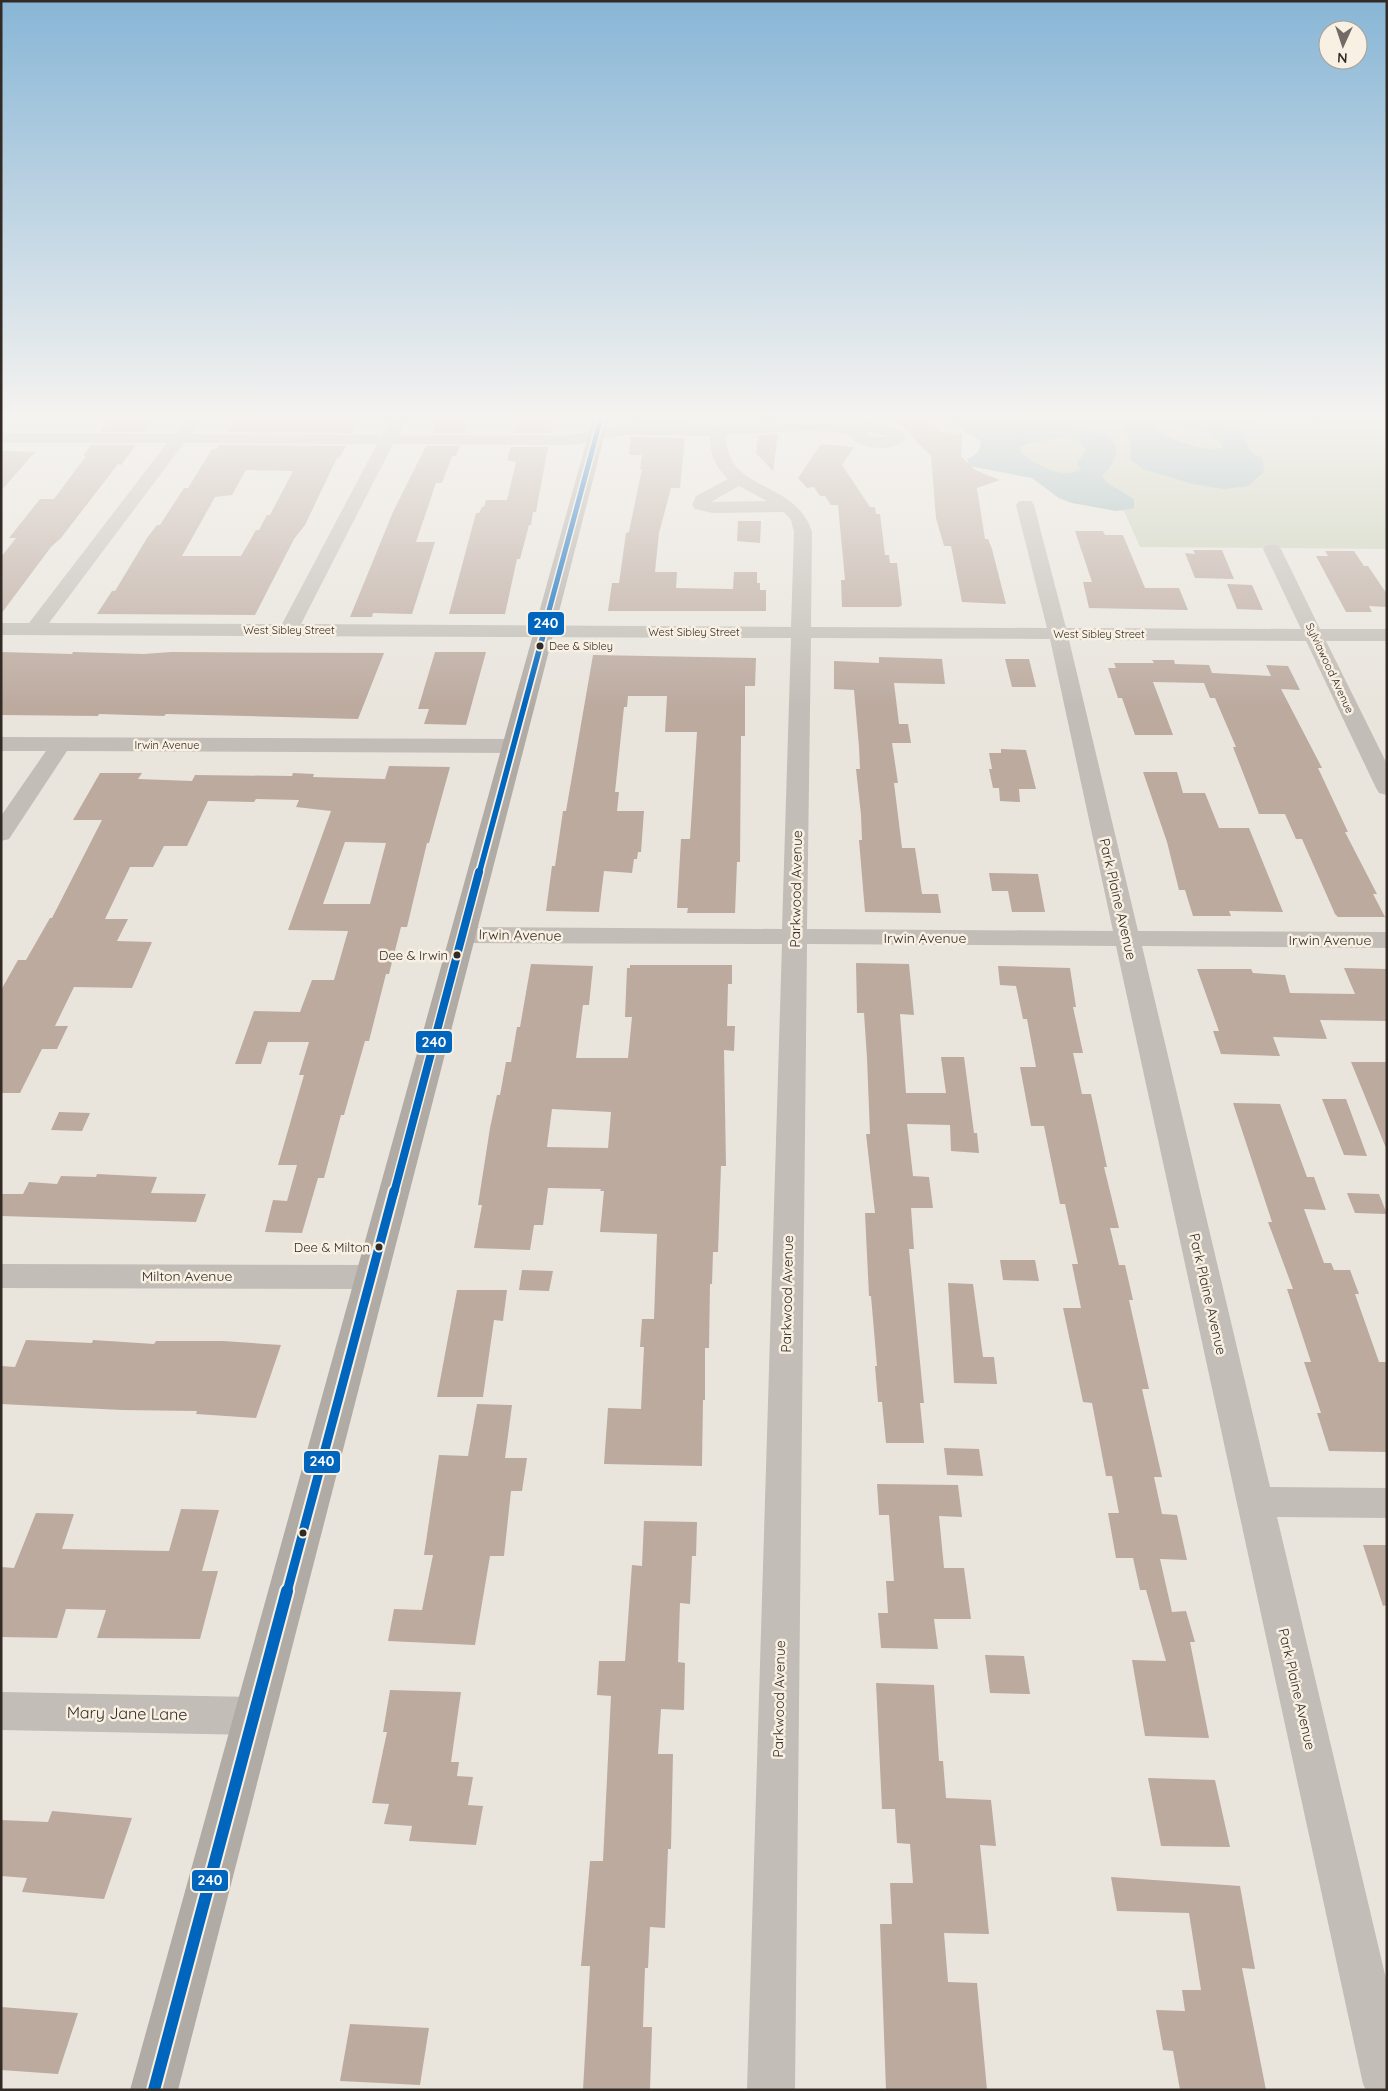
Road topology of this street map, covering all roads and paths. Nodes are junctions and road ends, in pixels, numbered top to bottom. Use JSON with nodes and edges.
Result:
{"nodes":[{"id":1,"x":124,"y":512,"type":"edge"},
{"id":2,"x":350,"y":512,"type":"edge"},
{"id":3,"x":576,"y":512,"type":"edge"},
{"id":4,"x":793,"y":512,"type":"edge"},
{"id":5,"x":1020,"y":512,"type":"edge"},
{"id":6,"x":1272,"y":549,"type":"dead end"},
{"id":7,"x":1,"y":629,"type":"edge"},
{"id":8,"x":35,"y":629,"type":"junction"},
{"id":9,"x":289,"y":630,"type":"junction"},
{"id":10,"x":544,"y":631,"type":"junction"},
{"id":11,"x":801,"y":632,"type":"junction"},
{"id":12,"x":1058,"y":634,"type":"junction"},
{"id":13,"x":1314,"y":635,"type":"junction"},
{"id":14,"x":1387,"y":635,"type":"edge"},
{"id":15,"x":1,"y":744,"type":"edge"},
{"id":16,"x":61,"y":744,"type":"junction"},
{"id":17,"x":512,"y":746,"type":"junction"},
{"id":18,"x":1387,"y":788,"type":"edge"},
{"id":19,"x":1,"y":834,"type":"edge"},
{"id":20,"x":464,"y":935,"type":"junction"},
{"id":21,"x":795,"y":938,"type":"junction"},
{"id":22,"x":1127,"y":939,"type":"junction"},
{"id":23,"x":1387,"y":940,"type":"edge"},
{"id":24,"x":1,"y":1276,"type":"edge"},
{"id":25,"x":372,"y":1277,"type":"junction"},
{"id":26,"x":1255,"y":1502,"type":"junction"},
{"id":27,"x":1387,"y":1503,"type":"edge"},
{"id":28,"x":1,"y":1711,"type":"edge"},
{"id":29,"x":253,"y":1716,"type":"junction"},
{"id":30,"x":1387,"y":2084,"type":"edge"},
{"id":31,"x":154,"y":2090,"type":"edge"},
{"id":32,"x":771,"y":2090,"type":"edge"}],
"edges":[{"from":1,"to":8,"type":"street"},
{"from":2,"to":9,"type":"street"},
{"from":3,"to":10,"type":"main road"},
{"from":4,"to":11,"type":"street","name":"Parkwood Avenue"},
{"from":5,"to":12,"type":"street","name":"Park Plaine Avenue"},
{"from":6,"to":13,"type":"street","name":"Sylviawood Avenue"},
{"from":7,"to":8,"type":"street","name":"West Sibley Street"},
{"from":8,"to":9,"type":"street","name":"West Sibley Street"},
{"from":9,"to":10,"type":"street","name":"West Sibley Street"},
{"from":10,"to":11,"type":"street","name":"West Sibley Street"},
{"from":10,"to":17,"type":"main road"},
{"from":11,"to":12,"type":"street","name":"West Sibley Street"},
{"from":11,"to":21,"type":"street","name":"Parkwood Avenue"},
{"from":12,"to":13,"type":"street","name":"West Sibley Street"},
{"from":12,"to":22,"type":"street","name":"Park Plaine Avenue"},
{"from":13,"to":14,"type":"street","name":"West Sibley Street"},
{"from":13,"to":18,"type":"street","name":"Sylviawood Avenue"},
{"from":15,"to":16,"type":"street","name":"Irwin Avenue"},
{"from":16,"to":17,"type":"street","name":"Irwin Avenue"},
{"from":16,"to":19,"type":"street"},
{"from":17,"to":20,"type":"main road"},
{"from":20,"to":21,"type":"street","name":"Irwin Avenue"},
{"from":20,"to":25,"type":"main road"},
{"from":21,"to":22,"type":"street","name":"Irwin Avenue"},
{"from":21,"to":32,"type":"street","name":"Parkwood Avenue"},
{"from":22,"to":23,"type":"street","name":"Irwin Avenue"},
{"from":22,"to":26,"type":"street","name":"Park Plaine Avenue"},
{"from":24,"to":25,"type":"street","name":"Milton Avenue"},
{"from":25,"to":29,"type":"main road"},
{"from":26,"to":27,"type":"street"},
{"from":26,"to":30,"type":"street","name":"Park Plaine Avenue"},
{"from":28,"to":29,"type":"street","name":"Mary Jane Lane"},
{"from":29,"to":31,"type":"main road"}]}
